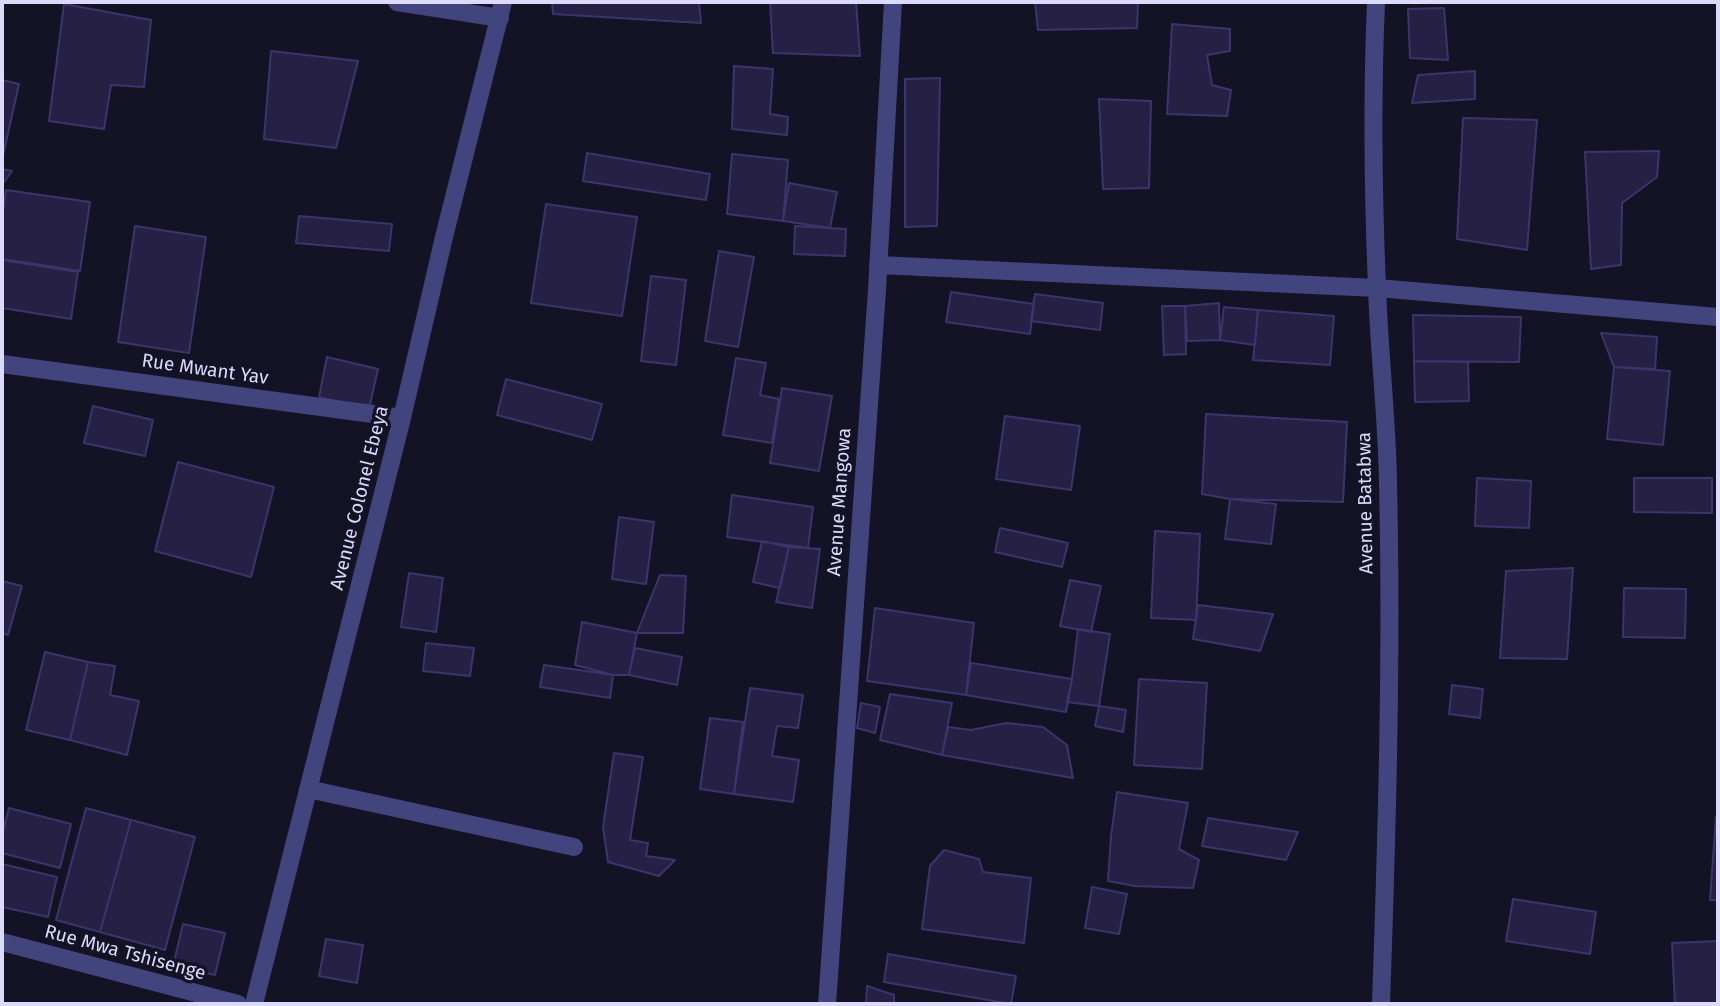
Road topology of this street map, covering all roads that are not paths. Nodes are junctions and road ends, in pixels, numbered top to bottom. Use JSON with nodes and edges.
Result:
{"nodes":[{"id":1,"x":397,"y":2,"type":"edge"},
{"id":2,"x":893,"y":2,"type":"edge"},
{"id":3,"x":1376,"y":2,"type":"edge"},
{"id":4,"x":501,"y":10,"type":"edge"},
{"id":5,"x":878,"y":265,"type":"junction"},
{"id":6,"x":1377,"y":288,"type":"junction"},
{"id":7,"x":1718,"y":317,"type":"edge"},
{"id":8,"x":2,"y":364,"type":"edge"},
{"id":9,"x":402,"y":418,"type":"junction"},
{"id":10,"x":308,"y":789,"type":"junction"},
{"id":11,"x":574,"y":847,"type":"dead end"},
{"id":12,"x":2,"y":942,"type":"edge"},
{"id":13,"x":238,"y":1004,"type":"edge"},
{"id":14,"x":254,"y":1004,"type":"edge"},
{"id":15,"x":827,"y":1004,"type":"edge"},
{"id":16,"x":1381,"y":1004,"type":"edge"}],
"edges":[{"from":1,"to":4,"type":"street"},
{"from":2,"to":5,"type":"street","name":"Avenue Mangowa"},
{"from":3,"to":6,"type":"street","name":"Avenue Batabwa"},
{"from":4,"to":9,"type":"street","name":"Avenue Colonel Ebeya"},
{"from":5,"to":6,"type":"street"},
{"from":5,"to":15,"type":"street","name":"Avenue Mangowa"},
{"from":6,"to":7,"type":"street"},
{"from":6,"to":16,"type":"street","name":"Avenue Batabwa"},
{"from":8,"to":9,"type":"street","name":"Rue Mwant Yav"},
{"from":9,"to":10,"type":"street","name":"Avenue Colonel Ebeya"},
{"from":10,"to":11,"type":"street"},
{"from":10,"to":14,"type":"street","name":"Avenue Colonel Ebeya"},
{"from":12,"to":13,"type":"street","name":"Rue Mwa Tshisenge"}]}
